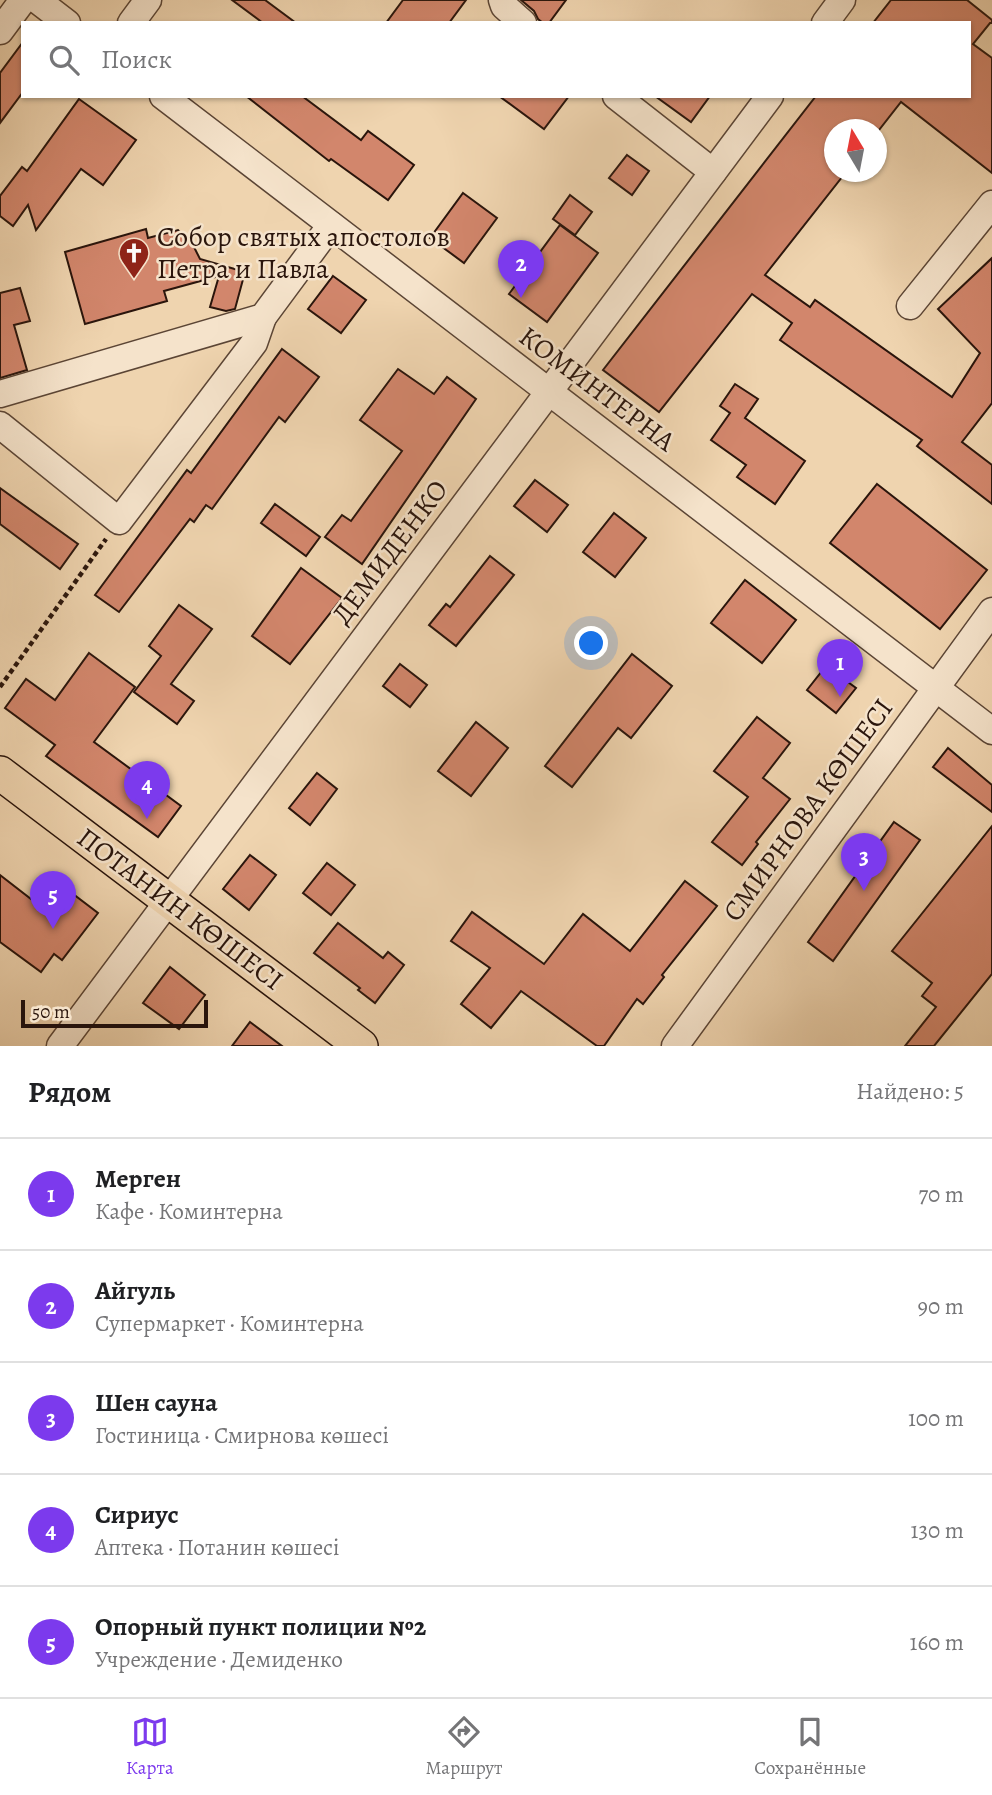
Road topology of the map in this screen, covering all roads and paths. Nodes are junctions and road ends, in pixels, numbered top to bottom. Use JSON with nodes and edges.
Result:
{"nodes":[{"id":1,"x":23,"y":0,"type":"edge"},
{"id":2,"x":37,"y":0,"type":"edge"},
{"id":3,"x":148,"y":0,"type":"edge"},
{"id":4,"x":502,"y":0,"type":"edge"},
{"id":5,"x":842,"y":0,"type":"edge"},
{"id":6,"x":64,"y":21,"type":"edge"},
{"id":7,"x":132,"y":21,"type":"edge"},
{"id":8,"x":521,"y":21,"type":"edge"},
{"id":9,"x":826,"y":21,"type":"edge"},
{"id":10,"x":0,"y":31,"type":"edge"},
{"id":11,"x":166,"y":98,"type":"edge"},
{"id":12,"x":619,"y":98,"type":"edge"},
{"id":13,"x":768,"y":98,"type":"edge"},
{"id":14,"x":713,"y":172,"type":"junction"},
{"id":15,"x":992,"y":204,"type":"edge"},
{"id":16,"x":331,"y":225,"type":"junction"},
{"id":17,"x":910,"y":306,"type":"dead end"},
{"id":18,"x":263,"y":317,"type":"junction"},
{"id":19,"x":549,"y":392,"type":"junction"},
{"id":20,"x":0,"y":394,"type":"edge"},
{"id":21,"x":0,"y":425,"type":"edge"},
{"id":22,"x":119,"y":521,"type":"junction"},
{"id":23,"x":992,"y":611,"type":"edge"},
{"id":24,"x":0,"y":687,"type":"edge"},
{"id":25,"x":936,"y":688,"type":"junction"},
{"id":26,"x":992,"y":731,"type":"edge"},
{"id":27,"x":0,"y":773,"type":"edge"},
{"id":28,"x":169,"y":901,"type":"junction"},
{"id":29,"x":60,"y":1046,"type":"edge"},
{"id":30,"x":361,"y":1046,"type":"edge"},
{"id":31,"x":676,"y":1046,"type":"edge"}],
"edges":[{"from":1,"to":10,"type":"street"},
{"from":2,"to":6,"type":"street"},
{"from":3,"to":7,"type":"street"},
{"from":4,"to":8,"type":"street"},
{"from":5,"to":9,"type":"street"},
{"from":11,"to":16,"type":"street","name":"КОМИНТЕРНА"},
{"from":12,"to":14,"type":"street"},
{"from":13,"to":14,"type":"street","name":"ДЕМИДЕНКО"},
{"from":14,"to":19,"type":"street","name":"ДЕМИДЕНКО"},
{"from":15,"to":17,"type":"street"},
{"from":16,"to":18,"type":"street"},
{"from":16,"to":19,"type":"street","name":"КОМИНТЕРНА"},
{"from":18,"to":20,"type":"street"},
{"from":18,"to":22,"type":"street"},
{"from":19,"to":25,"type":"street","name":"КОМИНТЕРНА"},
{"from":19,"to":28,"type":"street","name":"ДЕМИДЕНКО"},
{"from":21,"to":22,"type":"street"},
{"from":22,"to":24,"type":"path"},
{"from":23,"to":25,"type":"street","name":"СМИРНОВА КӨШЕСІ"},
{"from":25,"to":26,"type":"street","name":"КОМИНТЕРНА"},
{"from":25,"to":31,"type":"street","name":"СМИРНОВА КӨШЕСІ"},
{"from":27,"to":28,"type":"main road","name":"ПОТАНИН КӨШЕСІ"},
{"from":28,"to":29,"type":"street","name":"ДЕМИДЕНКО"},
{"from":28,"to":30,"type":"main road","name":"ПОТАНИН КӨШЕСІ"}]}
